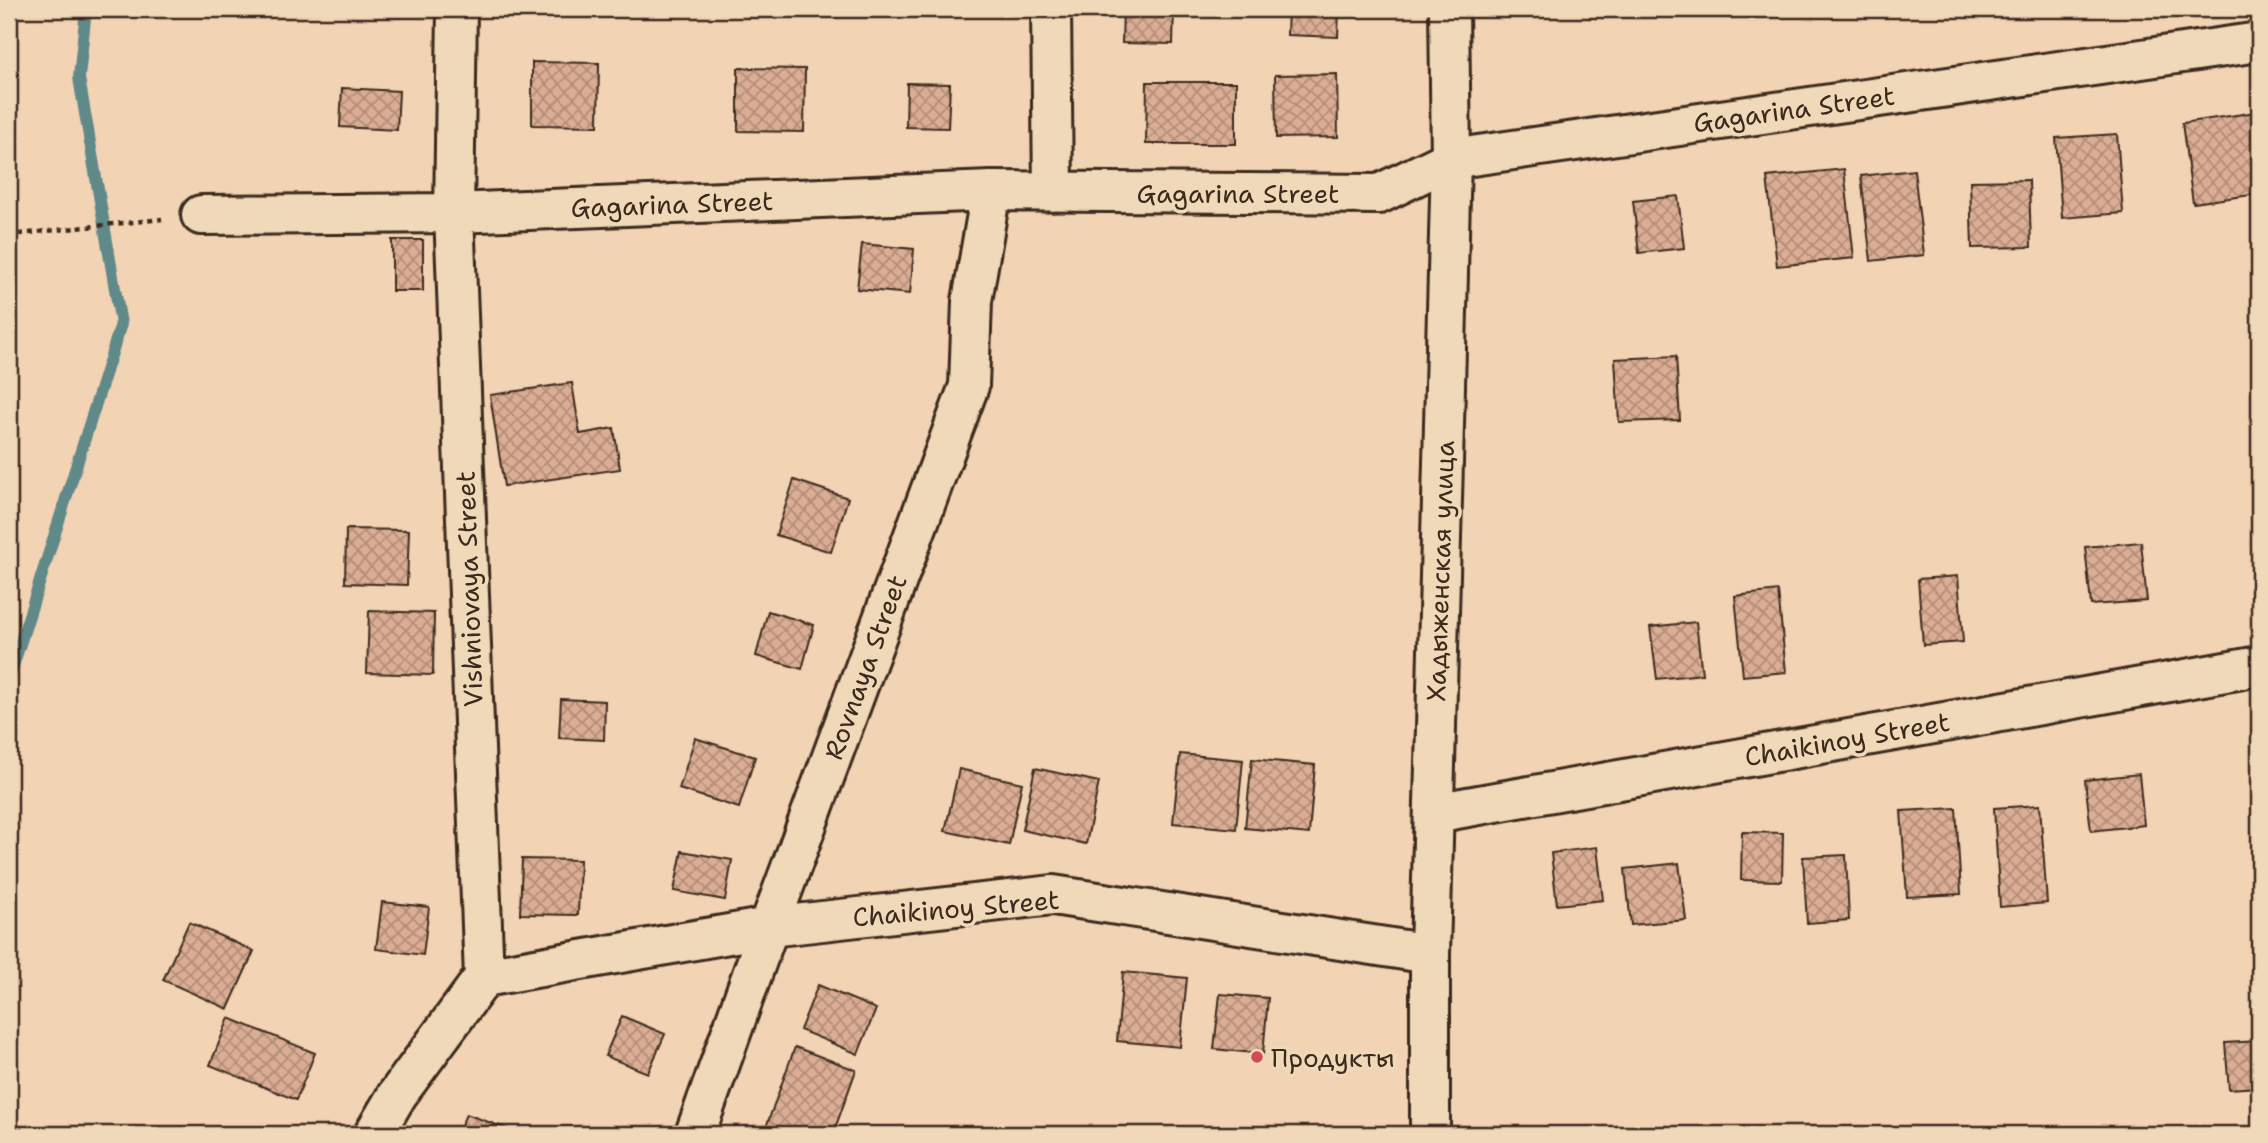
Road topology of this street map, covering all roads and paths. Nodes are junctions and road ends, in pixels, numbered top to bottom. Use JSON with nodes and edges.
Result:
{"nodes":[{"id":1,"x":457,"y":9,"type":"edge"},
{"id":2,"x":1051,"y":9,"type":"edge"},
{"id":3,"x":1449,"y":9,"type":"edge"},
{"id":4,"x":2259,"y":42,"type":"edge"},
{"id":5,"x":1451,"y":159,"type":"junction"},
{"id":6,"x":990,"y":191,"type":"junction"},
{"id":7,"x":1053,"y":192,"type":"junction"},
{"id":8,"x":454,"y":213,"type":"junction"},
{"id":9,"x":201,"y":215,"type":"joint"},
{"id":10,"x":9,"y":235,"type":"edge"},
{"id":11,"x":2259,"y":666,"type":"edge"},
{"id":12,"x":1434,"y":813,"type":"junction"},
{"id":13,"x":769,"y":927,"type":"junction"},
{"id":14,"x":1430,"y":954,"type":"junction"},
{"id":15,"x":484,"y":977,"type":"junction"},
{"id":16,"x":373,"y":1134,"type":"edge"},
{"id":17,"x":695,"y":1134,"type":"edge"},
{"id":18,"x":1430,"y":1134,"type":"edge"}],
"edges":[{"from":1,"to":8,"type":"street","name":"Vishniovaya Street"},
{"from":2,"to":7,"type":"street"},
{"from":3,"to":5,"type":"street","name":"Хадыженская улица"},
{"from":4,"to":5,"type":"street","name":"Gagarina Street"},
{"from":5,"to":7,"type":"street","name":"Gagarina Street"},
{"from":5,"to":12,"type":"street","name":"Хадыженская улица"},
{"from":6,"to":7,"type":"street","name":"Gagarina Street"},
{"from":6,"to":8,"type":"street","name":"Gagarina Street"},
{"from":6,"to":13,"type":"street","name":"Rovnaya Street"},
{"from":8,"to":9,"type":"street","name":"Gagarina Street"},
{"from":8,"to":15,"type":"street","name":"Vishniovaya Street"},
{"from":9,"to":10,"type":"path"},
{"from":11,"to":12,"type":"street","name":"Chaikinoy Street"},
{"from":12,"to":14,"type":"street","name":"Хадыженская улица"},
{"from":13,"to":14,"type":"street","name":"Chaikinoy Street"},
{"from":13,"to":15,"type":"street","name":"Chaikinoy Street"},
{"from":13,"to":17,"type":"street","name":"Rovnaya Street"},
{"from":14,"to":18,"type":"street","name":"Хадыженская улица"},
{"from":15,"to":16,"type":"street"}]}
